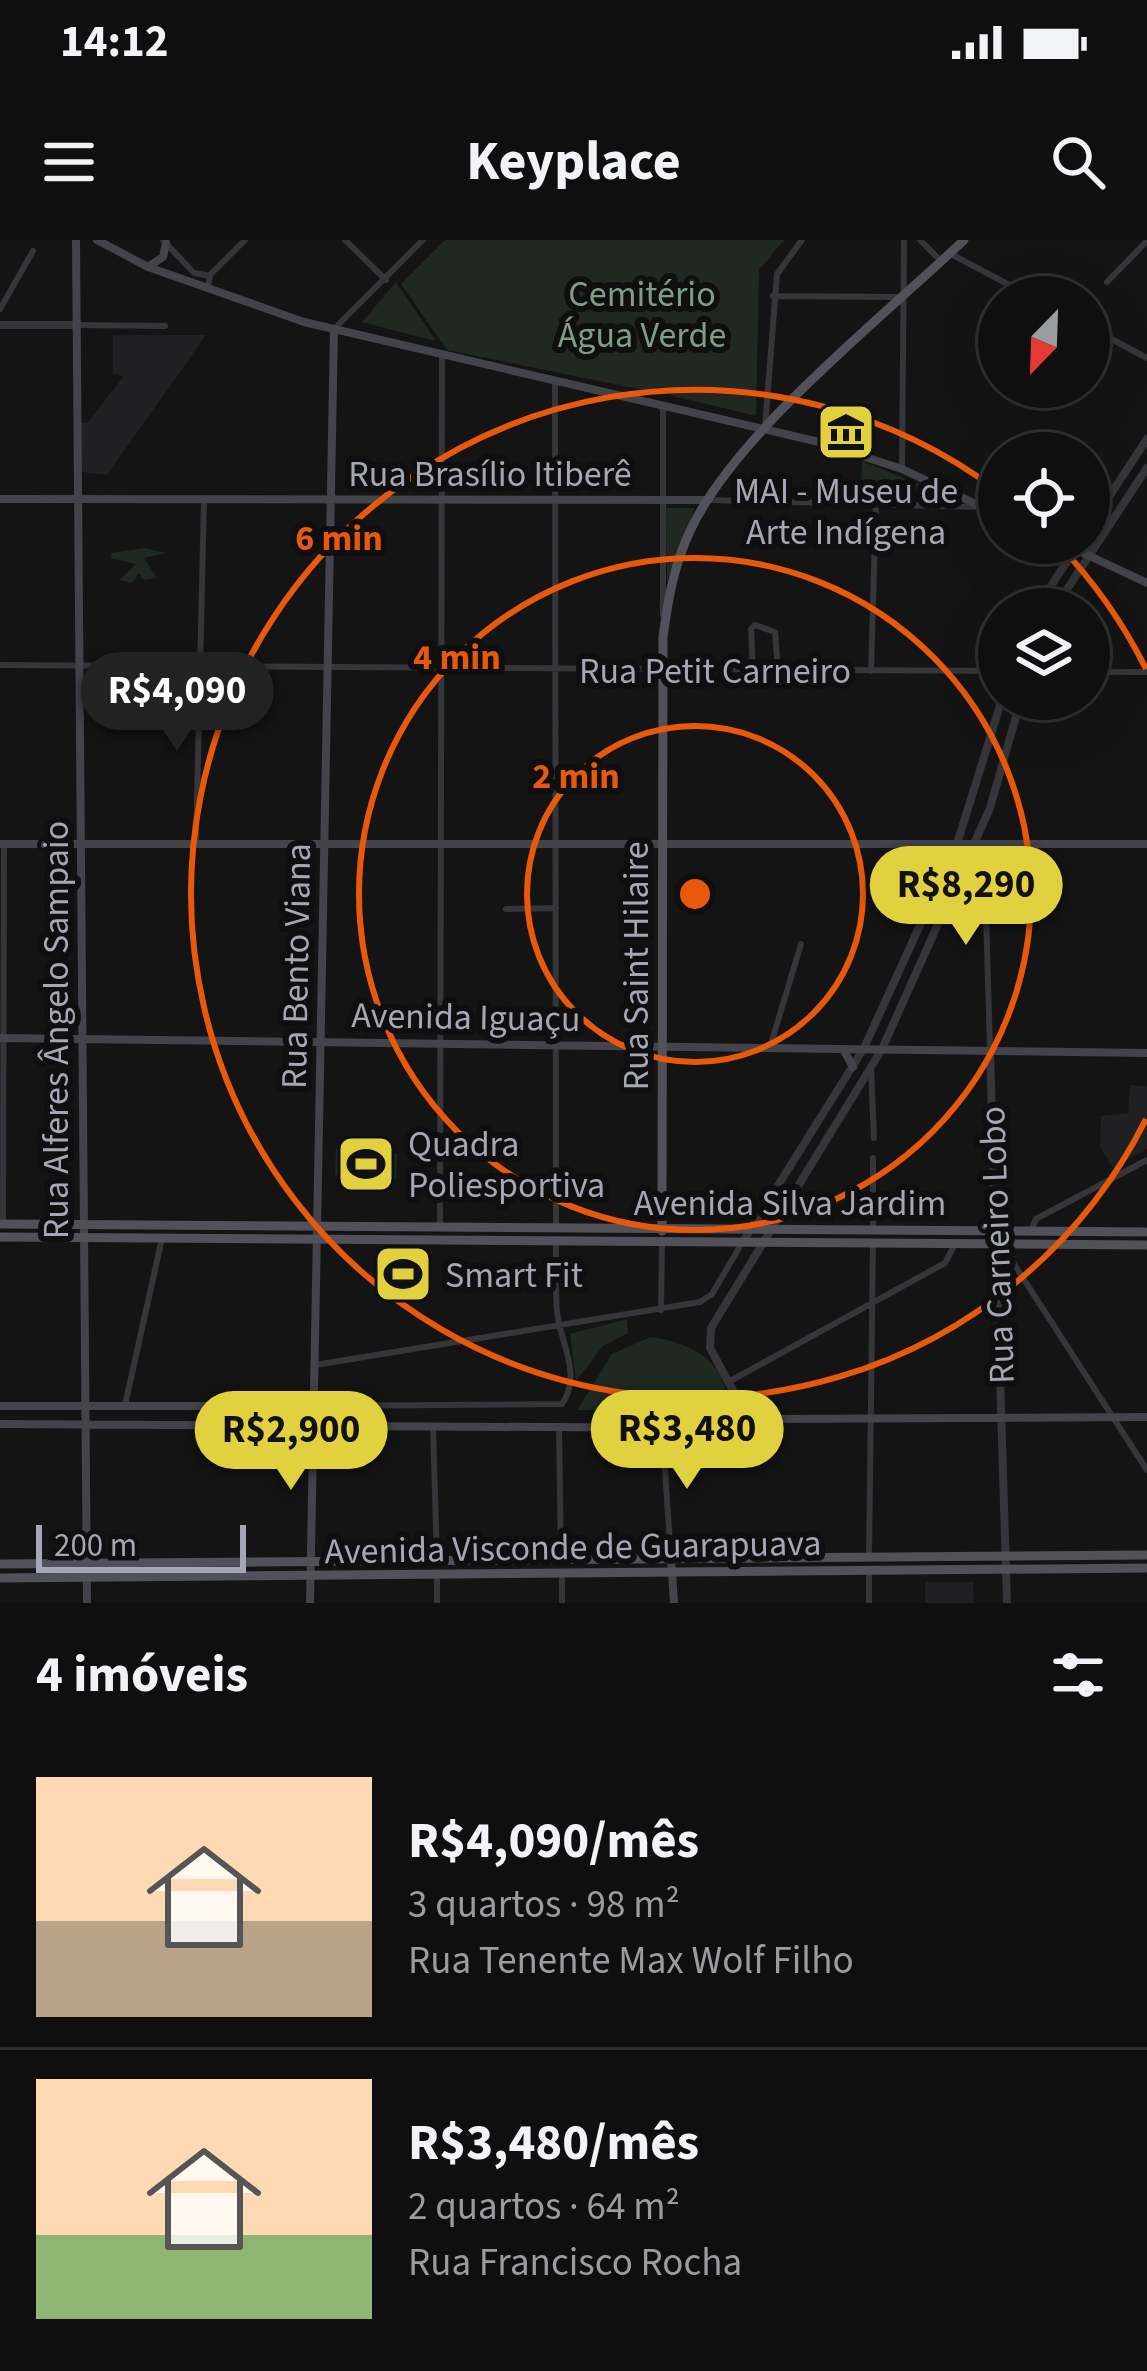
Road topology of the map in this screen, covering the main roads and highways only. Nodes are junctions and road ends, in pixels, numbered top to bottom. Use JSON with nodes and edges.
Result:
{"nodes":[{"id":1,"x":76,"y":240,"type":"edge"},
{"id":2,"x":98,"y":240,"type":"edge"},
{"id":3,"x":964,"y":240,"type":"edge"},
{"id":4,"x":164,"y":242,"type":"edge"},
{"id":5,"x":148,"y":267,"type":"junction"},
{"id":6,"x":334,"y":329,"type":"junction"},
{"id":7,"x":765,"y":430,"type":"junction"},
{"id":8,"x":0,"y":499,"type":"edge"},
{"id":9,"x":78,"y":499,"type":"junction"},
{"id":10,"x":331,"y":500,"type":"junction"},
{"id":11,"x":706,"y":500,"type":"junction"},
{"id":12,"x":978,"y":506,"type":"edge"},
{"id":13,"x":1107,"y":564,"type":"edge"},
{"id":14,"x":1147,"y":583,"type":"edge"},
{"id":15,"x":2,"y":844,"type":"edge"},
{"id":16,"x":80,"y":844,"type":"junction"},
{"id":17,"x":325,"y":844,"type":"junction"},
{"id":18,"x":662,"y":844,"type":"junction"},
{"id":19,"x":1147,"y":844,"type":"edge"},
{"id":20,"x":2,"y":1038,"type":"edge"},
{"id":21,"x":82,"y":1039,"type":"junction"},
{"id":22,"x":321,"y":1042,"type":"junction"},
{"id":23,"x":662,"y":1046,"type":"junction"},
{"id":24,"x":842,"y":1048,"type":"junction"},
{"id":25,"x":1147,"y":1053,"type":"edge"},
{"id":26,"x":853,"y":1067,"type":"road end"},
{"id":27,"x":1,"y":1223,"type":"edge"},
{"id":28,"x":84,"y":1224,"type":"junction"},
{"id":29,"x":220,"y":1225,"type":"junction"},
{"id":30,"x":317,"y":1226,"type":"junction"},
{"id":31,"x":412,"y":1226,"type":"junction"},
{"id":32,"x":460,"y":1227,"type":"junction"},
{"id":33,"x":662,"y":1228,"type":"junction"},
{"id":34,"x":792,"y":1229,"type":"junction"},
{"id":35,"x":1147,"y":1232,"type":"edge"},
{"id":36,"x":0,"y":1237,"type":"edge"},
{"id":37,"x":84,"y":1238,"type":"junction"},
{"id":38,"x":230,"y":1239,"type":"junction"},
{"id":39,"x":317,"y":1240,"type":"junction"},
{"id":40,"x":384,"y":1240,"type":"junction"},
{"id":41,"x":476,"y":1241,"type":"junction"},
{"id":42,"x":662,"y":1242,"type":"junction"},
{"id":43,"x":808,"y":1243,"type":"junction"},
{"id":44,"x":1147,"y":1244,"type":"edge"},
{"id":45,"x":0,"y":1406,"type":"edge"},
{"id":46,"x":85,"y":1406,"type":"junction"},
{"id":47,"x":314,"y":1406,"type":"junction"},
{"id":48,"x":1147,"y":1417,"type":"edge"},
{"id":49,"x":0,"y":1424,"type":"edge"},
{"id":50,"x":86,"y":1424,"type":"junction"},
{"id":51,"x":314,"y":1425,"type":"junction"},
{"id":52,"x":951,"y":1556,"type":"junction"},
{"id":53,"x":1147,"y":1556,"type":"edge"},
{"id":54,"x":671,"y":1558,"type":"junction"},
{"id":55,"x":601,"y":1559,"type":"junction"},
{"id":56,"x":505,"y":1560,"type":"junction"},
{"id":57,"x":400,"y":1561,"type":"junction"},
{"id":58,"x":229,"y":1562,"type":"junction"},
{"id":59,"x":311,"y":1562,"type":"junction"},
{"id":60,"x":87,"y":1563,"type":"junction"},
{"id":61,"x":0,"y":1564,"type":"edge"},
{"id":62,"x":29,"y":1564,"type":"junction"},
{"id":63,"x":1147,"y":1568,"type":"edge"},
{"id":64,"x":972,"y":1569,"type":"junction"},
{"id":65,"x":623,"y":1572,"type":"junction"},
{"id":66,"x":672,"y":1572,"type":"junction"},
{"id":67,"x":414,"y":1574,"type":"junction"},
{"id":68,"x":488,"y":1574,"type":"junction"},
{"id":69,"x":311,"y":1575,"type":"junction"},
{"id":70,"x":248,"y":1576,"type":"junction"},
{"id":71,"x":87,"y":1577,"type":"junction"},
{"id":72,"x":0,"y":1578,"type":"edge"},
{"id":73,"x":18,"y":1578,"type":"junction"},
{"id":74,"x":87,"y":1603,"type":"edge"},
{"id":75,"x":310,"y":1603,"type":"edge"},
{"id":76,"x":674,"y":1603,"type":"edge"}],
"edges":[{"from":1,"to":9,"type":"main road","name":"Rua Alferes Ângelo Sampaio"},
{"from":2,"to":5,"type":"main road"},
{"from":3,"to":7,"type":"main road"},
{"from":4,"to":5,"type":"main road"},
{"from":5,"to":6,"type":"main road"},
{"from":6,"to":7,"type":"main road"},
{"from":6,"to":10,"type":"main road","name":"Rua Bento Viana"},
{"from":7,"to":11,"type":"main road"},
{"from":7,"to":12,"type":"main road"},
{"from":8,"to":9,"type":"main road","name":"Rua Brasílio Itiberê"},
{"from":9,"to":10,"type":"main road","name":"Rua Brasílio Itiberê"},
{"from":9,"to":16,"type":"main road","name":"Rua Alferes Ângelo Sampaio"},
{"from":10,"to":11,"type":"main road","name":"Rua Brasílio Itiberê"},
{"from":10,"to":17,"type":"main road","name":"Rua Bento Viana"},
{"from":11,"to":18,"type":"main road","name":"Rua Saint Hilaire"},
{"from":13,"to":14,"type":"main road"},
{"from":15,"to":16,"type":"main road"},
{"from":16,"to":17,"type":"main road"},
{"from":16,"to":21,"type":"main road","name":"Rua Alferes Ângelo Sampaio"},
{"from":17,"to":18,"type":"main road"},
{"from":17,"to":22,"type":"main road","name":"Rua Bento Viana"},
{"from":18,"to":19,"type":"main road"},
{"from":18,"to":23,"type":"main road","name":"Rua Saint Hilaire"},
{"from":20,"to":21,"type":"main road","name":"Avenida Iguaçu"},
{"from":21,"to":22,"type":"main road","name":"Avenida Iguaçu"},
{"from":21,"to":28,"type":"main road","name":"Rua Alferes Ângelo Sampaio"},
{"from":22,"to":23,"type":"main road","name":"Avenida Iguaçu"},
{"from":22,"to":30,"type":"main road","name":"Rua Bento Viana"},
{"from":23,"to":24,"type":"main road","name":"Avenida Iguaçu"},
{"from":23,"to":33,"type":"main road","name":"Rua Saint Hilaire"},
{"from":24,"to":25,"type":"main road","name":"Avenida Iguaçu"},
{"from":24,"to":26,"type":"main road"},
{"from":27,"to":28,"type":"main road","name":"Avenida Silva Jardim"},
{"from":28,"to":29,"type":"main road","name":"Avenida Silva Jardim"},
{"from":28,"to":37,"type":"main road","name":"Rua Alferes Ângelo Sampaio"},
{"from":29,"to":30,"type":"main road","name":"Avenida Silva Jardim"},
{"from":29,"to":38,"type":"main road"},
{"from":30,"to":31,"type":"main road","name":"Avenida Silva Jardim"},
{"from":30,"to":39,"type":"main road","name":"Rua Bento Viana"},
{"from":31,"to":32,"type":"main road","name":"Avenida Silva Jardim"},
{"from":31,"to":40,"type":"main road"},
{"from":32,"to":33,"type":"main road","name":"Avenida Silva Jardim"},
{"from":32,"to":41,"type":"main road"},
{"from":33,"to":34,"type":"main road","name":"Avenida Silva Jardim"},
{"from":33,"to":42,"type":"main road","name":"Rua Saint Hilaire"},
{"from":34,"to":35,"type":"main road","name":"Avenida Silva Jardim"},
{"from":34,"to":43,"type":"main road"},
{"from":36,"to":37,"type":"main road","name":"Avenida Silva Jardim"},
{"from":37,"to":38,"type":"main road","name":"Avenida Silva Jardim"},
{"from":37,"to":46,"type":"main road","name":"Rua Alferes Ângelo Sampaio"},
{"from":38,"to":39,"type":"main road","name":"Avenida Silva Jardim"},
{"from":39,"to":40,"type":"main road","name":"Avenida Silva Jardim"},
{"from":39,"to":47,"type":"main road","name":"Rua Bento Viana"},
{"from":40,"to":41,"type":"main road","name":"Avenida Silva Jardim"},
{"from":41,"to":42,"type":"main road","name":"Avenida Silva Jardim"},
{"from":42,"to":43,"type":"main road","name":"Avenida Silva Jardim"},
{"from":43,"to":44,"type":"main road","name":"Avenida Silva Jardim"},
{"from":45,"to":46,"type":"main road"},
{"from":46,"to":47,"type":"main road"},
{"from":46,"to":50,"type":"main road","name":"Rua Alferes Ângelo Sampaio"},
{"from":47,"to":51,"type":"main road","name":"Rua Bento Viana"},
{"from":48,"to":51,"type":"main road"},
{"from":49,"to":50,"type":"main road"},
{"from":50,"to":51,"type":"main road"},
{"from":50,"to":60,"type":"main road","name":"Rua Alferes Ângelo Sampaio"},
{"from":51,"to":59,"type":"main road","name":"Rua Bento Viana"},
{"from":52,"to":53,"type":"main road","name":"Avenida Visconde de Guarapuava"},
{"from":52,"to":54,"type":"main road","name":"Avenida Visconde de Guarapuava"},
{"from":52,"to":64,"type":"main road"},
{"from":54,"to":55,"type":"main road","name":"Avenida Visconde de Guarapuava"},
{"from":54,"to":66,"type":"main road"},
{"from":55,"to":56,"type":"main road","name":"Avenida Visconde de Guarapuava"},
{"from":55,"to":65,"type":"main road"},
{"from":56,"to":57,"type":"main road","name":"Avenida Visconde de Guarapuava"},
{"from":56,"to":68,"type":"main road"},
{"from":57,"to":59,"type":"main road","name":"Avenida Visconde de Guarapuava"},
{"from":57,"to":67,"type":"main road"},
{"from":58,"to":59,"type":"main road","name":"Avenida Visconde de Guarapuava"},
{"from":58,"to":60,"type":"main road","name":"Avenida Visconde de Guarapuava"},
{"from":58,"to":70,"type":"main road"},
{"from":59,"to":69,"type":"main road","name":"Rua Bento Viana"},
{"from":60,"to":62,"type":"main road","name":"Avenida Visconde de Guarapuava"},
{"from":60,"to":71,"type":"main road","name":"Rua Alferes Ângelo Sampaio"},
{"from":61,"to":62,"type":"main road","name":"Avenida Visconde de Guarapuava"},
{"from":62,"to":73,"type":"main road"},
{"from":63,"to":64,"type":"main road","name":"Avenida Visconde de Guarapuava"},
{"from":64,"to":66,"type":"main road","name":"Avenida Visconde de Guarapuava"},
{"from":65,"to":66,"type":"main road","name":"Avenida Visconde de Guarapuava"},
{"from":65,"to":68,"type":"main road","name":"Avenida Visconde de Guarapuava"},
{"from":66,"to":76,"type":"main road"},
{"from":67,"to":68,"type":"main road","name":"Avenida Visconde de Guarapuava"},
{"from":67,"to":69,"type":"main road","name":"Avenida Visconde de Guarapuava"},
{"from":69,"to":70,"type":"main road","name":"Avenida Visconde de Guarapuava"},
{"from":69,"to":75,"type":"main road","name":"Rua Bento Viana"},
{"from":70,"to":71,"type":"main road","name":"Avenida Visconde de Guarapuava"},
{"from":71,"to":73,"type":"main road","name":"Avenida Visconde de Guarapuava"},
{"from":71,"to":74,"type":"main road","name":"Rua Alferes Ângelo Sampaio"},
{"from":72,"to":73,"type":"main road","name":"Avenida Visconde de Guarapuava"}]}
